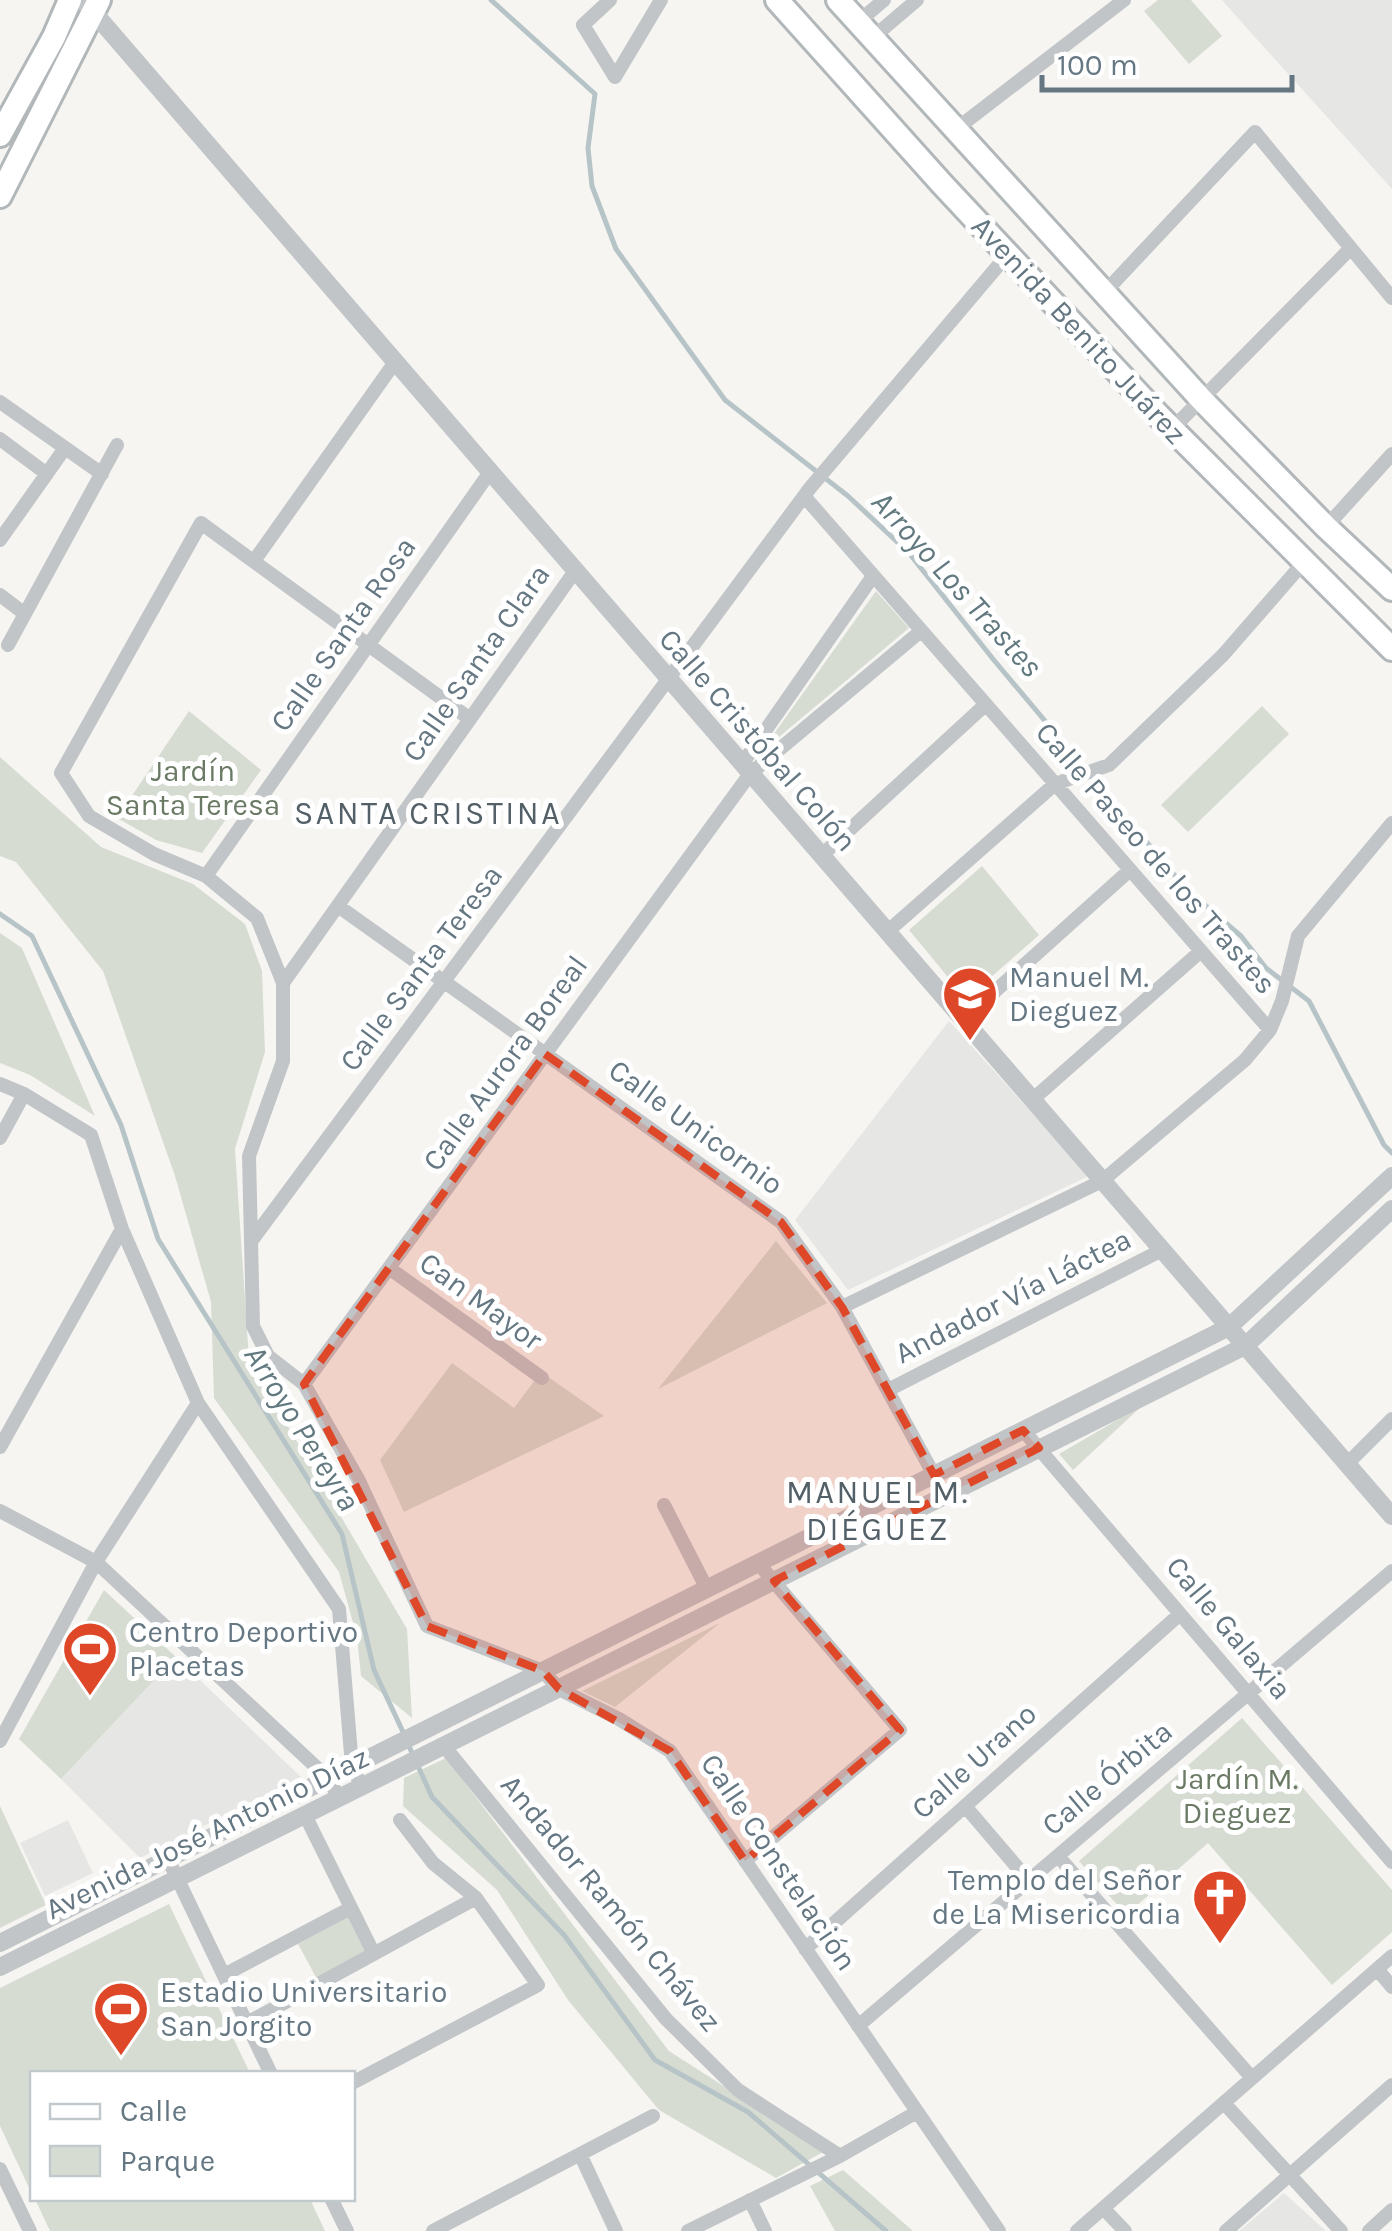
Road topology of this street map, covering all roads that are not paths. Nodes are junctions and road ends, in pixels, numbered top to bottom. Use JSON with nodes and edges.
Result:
{"nodes":[{"id":1,"x":70,"y":0,"type":"edge"},
{"id":2,"x":610,"y":0,"type":"edge"},
{"id":3,"x":660,"y":0,"type":"edge"},
{"id":4,"x":777,"y":0,"type":"edge"},
{"id":5,"x":838,"y":0,"type":"edge"},
{"id":6,"x":884,"y":0,"type":"edge"},
{"id":7,"x":917,"y":0,"type":"edge"},
{"id":8,"x":1124,"y":0,"type":"edge"},
{"id":9,"x":92,"y":4,"type":"edge"},
{"id":10,"x":864,"y":31,"type":"junction"},
{"id":11,"x":955,"y":130,"type":"junction"},
{"id":12,"x":0,"y":135,"type":"edge"},
{"id":13,"x":0,"y":196,"type":"edge"},
{"id":14,"x":1350,"y":249,"type":"junction"},
{"id":15,"x":1008,"y":254,"type":"junction"},
{"id":16,"x":1104,"y":292,"type":"junction"},
{"id":17,"x":1392,"y":298,"type":"edge"},
{"id":18,"x":395,"y":362,"type":"junction"},
{"id":19,"x":1201,"y":399,"type":"junction"},
{"id":20,"x":0,"y":402,"type":"edge"},
{"id":21,"x":1172,"y":429,"type":"junction"},
{"id":22,"x":0,"y":439,"type":"edge"},
{"id":23,"x":118,"y":445,"type":"dead end"},
{"id":24,"x":65,"y":448,"type":"junction"},
{"id":25,"x":1392,"y":454,"type":"edge"},
{"id":26,"x":490,"y":472,"type":"junction"},
{"id":27,"x":47,"y":474,"type":"junction"},
{"id":28,"x":102,"y":474,"type":"junction"},
{"id":29,"x":807,"y":492,"type":"junction"},
{"id":30,"x":1326,"y":528,"type":"junction"},
{"id":31,"x":0,"y":540,"type":"edge"},
{"id":32,"x":254,"y":561,"type":"junction"},
{"id":33,"x":1304,"y":562,"type":"junction"},
{"id":34,"x":575,"y":570,"type":"junction"},
{"id":35,"x":873,"y":576,"type":"junction"},
{"id":36,"x":1392,"y":589,"type":"edge"},
{"id":37,"x":0,"y":594,"type":"edge"},
{"id":38,"x":25,"y":614,"type":"junction"},
{"id":39,"x":921,"y":631,"type":"junction"},
{"id":40,"x":8,"y":645,"type":"dead end"},
{"id":41,"x":369,"y":645,"type":"junction"},
{"id":42,"x":1392,"y":650,"type":"edge"},
{"id":43,"x":670,"y":680,"type":"junction"},
{"id":44,"x":986,"y":704,"type":"junction"},
{"id":45,"x":470,"y":719,"type":"junction"},
{"id":46,"x":746,"y":769,"type":"junction"},
{"id":47,"x":1054,"y":784,"type":"junction"},
{"id":48,"x":1392,"y":823,"type":"edge"},
{"id":49,"x":822,"y":856,"type":"junction"},
{"id":50,"x":1130,"y":870,"type":"junction"},
{"id":51,"x":206,"y":876,"type":"junction"},
{"id":52,"x":338,"y":906,"type":"junction"},
{"id":53,"x":887,"y":932,"type":"junction"},
{"id":54,"x":1201,"y":952,"type":"junction"},
{"id":55,"x":445,"y":982,"type":"junction"},
{"id":56,"x":284,"y":983,"type":"junction"},
{"id":57,"x":963,"y":1020,"type":"junction"},
{"id":58,"x":1270,"y":1030,"type":"junction"},
{"id":59,"x":545,"y":1054,"type":"junction"},
{"id":60,"x":0,"y":1084,"type":"edge"},
{"id":61,"x":24,"y":1094,"type":"junction"},
{"id":62,"x":1032,"y":1100,"type":"junction"},
{"id":63,"x":0,"y":1138,"type":"edge"},
{"id":64,"x":1392,"y":1176,"type":"edge"},
{"id":65,"x":1102,"y":1181,"type":"junction"},
{"id":66,"x":1392,"y":1209,"type":"edge"},
{"id":67,"x":122,"y":1229,"type":"junction"},
{"id":68,"x":252,"y":1240,"type":"junction"},
{"id":69,"x":1162,"y":1250,"type":"junction"},
{"id":70,"x":388,"y":1268,"type":"junction"},
{"id":71,"x":842,"y":1307,"type":"junction"},
{"id":72,"x":1228,"y":1327,"type":"junction"},
{"id":73,"x":1245,"y":1346,"type":"junction"},
{"id":74,"x":542,"y":1378,"type":"dead end"},
{"id":75,"x":304,"y":1384,"type":"junction"},
{"id":76,"x":888,"y":1390,"type":"junction"},
{"id":77,"x":198,"y":1402,"type":"junction"},
{"id":78,"x":1392,"y":1419,"type":"edge"},
{"id":79,"x":1023,"y":1430,"type":"junction"},
{"id":80,"x":0,"y":1447,"type":"edge"},
{"id":81,"x":1039,"y":1448,"type":"junction"},
{"id":82,"x":1347,"y":1464,"type":"junction"},
{"id":83,"x":934,"y":1474,"type":"junction"},
{"id":84,"x":664,"y":1505,"type":"dead end"},
{"id":85,"x":0,"y":1511,"type":"edge"},
{"id":86,"x":1392,"y":1516,"type":"edge"},
{"id":87,"x":96,"y":1562,"type":"junction"},
{"id":88,"x":758,"y":1562,"type":"junction"},
{"id":89,"x":1392,"y":1571,"type":"edge"},
{"id":90,"x":774,"y":1581,"type":"junction"},
{"id":91,"x":706,"y":1588,"type":"junction"},
{"id":92,"x":1180,"y":1614,"type":"junction"},
{"id":93,"x":543,"y":1670,"type":"junction"},
{"id":94,"x":558,"y":1689,"type":"junction"},
{"id":95,"x":1248,"y":1694,"type":"junction"},
{"id":96,"x":0,"y":1741,"type":"edge"},
{"id":97,"x":441,"y":1747,"type":"junction"},
{"id":98,"x":352,"y":1766,"type":"junction"},
{"id":99,"x":328,"y":1778,"type":"junction"},
{"id":100,"x":362,"y":1787,"type":"junction"},
{"id":101,"x":338,"y":1798,"type":"junction"},
{"id":102,"x":965,"y":1806,"type":"junction"},
{"id":103,"x":305,"y":1815,"type":"junction"},
{"id":104,"x":400,"y":1820,"type":"dead end"},
{"id":105,"x":1058,"y":1856,"type":"junction"},
{"id":106,"x":168,"y":1859,"type":"junction"},
{"id":107,"x":745,"y":1861,"type":"junction"},
{"id":108,"x":1392,"y":1862,"type":"edge"},
{"id":109,"x":177,"y":1879,"type":"junction"},
{"id":110,"x":1028,"y":1881,"type":"junction"},
{"id":111,"x":476,"y":1898,"type":"junction"},
{"id":112,"x":351,"y":1908,"type":"junction"},
{"id":113,"x":0,"y":1943,"type":"edge"},
{"id":114,"x":806,"y":1949,"type":"junction"},
{"id":115,"x":374,"y":1954,"type":"junction"},
{"id":116,"x":1392,"y":1956,"type":"edge"},
{"id":117,"x":0,"y":1967,"type":"edge"},
{"id":118,"x":1377,"y":1969,"type":"junction"},
{"id":119,"x":224,"y":1975,"type":"junction"},
{"id":120,"x":1392,"y":1987,"type":"edge"},
{"id":121,"x":247,"y":2023,"type":"junction"},
{"id":122,"x":858,"y":2026,"type":"junction"},
{"id":123,"x":270,"y":2071,"type":"edge"},
{"id":124,"x":1252,"y":2078,"type":"junction"},
{"id":125,"x":355,"y":2082,"type":"edge"},
{"id":126,"x":1392,"y":2085,"type":"edge"},
{"id":127,"x":1224,"y":2102,"type":"junction"},
{"id":128,"x":917,"y":2112,"type":"junction"},
{"id":129,"x":652,"y":2116,"type":"dead end"},
{"id":130,"x":580,"y":2154,"type":"junction"},
{"id":131,"x":836,"y":2158,"type":"junction"},
{"id":132,"x":0,"y":2169,"type":"edge"},
{"id":133,"x":1290,"y":2176,"type":"junction"},
{"id":134,"x":750,"y":2200,"type":"junction"},
{"id":135,"x":16,"y":2201,"type":"junction"},
{"id":136,"x":332,"y":2201,"type":"edge"},
{"id":137,"x":1103,"y":2208,"type":"junction"},
{"id":138,"x":1392,"y":2210,"type":"edge"},
{"id":139,"x":0,"y":2212,"type":"edge"},
{"id":140,"x":30,"y":2231,"type":"edge"},
{"id":141,"x":347,"y":2231,"type":"edge"},
{"id":142,"x":433,"y":2231,"type":"edge"},
{"id":143,"x":616,"y":2231,"type":"edge"},
{"id":144,"x":688,"y":2231,"type":"edge"},
{"id":145,"x":765,"y":2231,"type":"edge"},
{"id":146,"x":998,"y":2231,"type":"edge"},
{"id":147,"x":1076,"y":2231,"type":"edge"},
{"id":148,"x":1125,"y":2231,"type":"edge"},
{"id":149,"x":1226,"y":2231,"type":"edge"},
{"id":150,"x":1341,"y":2231,"type":"edge"},
{"id":151,"x":1369,"y":2231,"type":"edge"}],
"edges":[{"from":1,"to":12,"type":"main road"},
{"from":2,"to":3,"type":"street"},
{"from":4,"to":15,"type":"main road","name":"Avenida Benito Juárez"},
{"from":5,"to":10,"type":"main road","name":"Avenida Benito Juárez"},
{"from":6,"to":10,"type":"street"},
{"from":7,"to":10,"type":"street"},
{"from":8,"to":11,"type":"street"},
{"from":9,"to":13,"type":"main road"},
{"from":9,"to":18,"type":"street","name":"Calle Cristóbal Colón"},
{"from":10,"to":11,"type":"main road","name":"Avenida Benito Juárez"},
{"from":11,"to":16,"type":"main road","name":"Avenida Benito Juárez"},
{"from":14,"to":16,"type":"street"},
{"from":14,"to":17,"type":"street"},
{"from":14,"to":19,"type":"street"},
{"from":15,"to":21,"type":"main road","name":"Avenida Benito Juárez"},
{"from":15,"to":29,"type":"street","name":"Calle Santa Teresa"},
{"from":16,"to":19,"type":"main road","name":"Avenida Benito Juárez"},
{"from":18,"to":26,"type":"street","name":"Calle Cristóbal Colón"},
{"from":18,"to":32,"type":"street"},
{"from":19,"to":21,"type":"street"},
{"from":19,"to":30,"type":"main road","name":"Avenida Benito Juárez"},
{"from":20,"to":24,"type":"street"},
{"from":21,"to":33,"type":"main road","name":"Avenida Benito Juárez"},
{"from":22,"to":27,"type":"street"},
{"from":23,"to":28,"type":"street"},
{"from":24,"to":27,"type":"street"},
{"from":24,"to":28,"type":"street"},
{"from":25,"to":30,"type":"street"},
{"from":26,"to":34,"type":"street","name":"Calle Cristóbal Colón"},
{"from":26,"to":41,"type":"street","name":"Calle Santa Rosa"},
{"from":27,"to":31,"type":"street"},
{"from":28,"to":38,"type":"street"},
{"from":29,"to":35,"type":"street","name":"Calle Paseo de los Trastes"},
{"from":29,"to":43,"type":"street","name":"Calle Santa Teresa"},
{"from":30,"to":36,"type":"main road","name":"Avenida Benito Juárez"},
{"from":32,"to":41,"type":"street"},
{"from":32,"to":51,"type":"street"},
{"from":33,"to":42,"type":"main road","name":"Avenida Benito Juárez"},
{"from":33,"to":47,"type":"street"},
{"from":34,"to":43,"type":"street","name":"Calle Cristóbal Colón"},
{"from":34,"to":45,"type":"street","name":"Calle Santa Clara"},
{"from":35,"to":39,"type":"street","name":"Calle Paseo de los Trastes"},
{"from":35,"to":46,"type":"street","name":"Calle Aurora Boreal"},
{"from":37,"to":38,"type":"street"},
{"from":38,"to":40,"type":"street"},
{"from":39,"to":44,"type":"street","name":"Calle Paseo de los Trastes"},
{"from":39,"to":46,"type":"street"},
{"from":41,"to":45,"type":"street"},
{"from":41,"to":51,"type":"street","name":"Calle Santa Rosa"},
{"from":43,"to":46,"type":"street","name":"Calle Cristóbal Colón"},
{"from":43,"to":55,"type":"street","name":"Calle Santa Teresa"},
{"from":44,"to":47,"type":"street","name":"Calle Paseo de los Trastes"},
{"from":44,"to":49,"type":"street"},
{"from":45,"to":52,"type":"street","name":"Calle Santa Clara"},
{"from":46,"to":49,"type":"street","name":"Calle Cristóbal Colón"},
{"from":46,"to":59,"type":"street","name":"Calle Aurora Boreal"},
{"from":47,"to":50,"type":"street","name":"Calle Paseo de los Trastes"},
{"from":47,"to":53,"type":"street"},
{"from":48,"to":58,"type":"street"},
{"from":49,"to":53,"type":"street","name":"Calle Cristóbal Colón"},
{"from":50,"to":54,"type":"street","name":"Calle Paseo de los Trastes"},
{"from":50,"to":57,"type":"street"},
{"from":51,"to":56,"type":"street"},
{"from":52,"to":55,"type":"street","name":"Calle Unicornio"},
{"from":52,"to":56,"type":"street","name":"Calle Santa Clara"},
{"from":53,"to":57,"type":"street","name":"Calle Cristóbal Colón"},
{"from":54,"to":58,"type":"street","name":"Calle Paseo de los Trastes"},
{"from":54,"to":62,"type":"street"},
{"from":55,"to":59,"type":"street","name":"Calle Unicornio"},
{"from":55,"to":68,"type":"street","name":"Calle Santa Teresa"},
{"from":56,"to":68,"type":"street"},
{"from":57,"to":62,"type":"street","name":"Calle Cristóbal Colón"},
{"from":58,"to":65,"type":"street"},
{"from":59,"to":70,"type":"street","name":"Calle Aurora Boreal"},
{"from":59,"to":71,"type":"street","name":"Calle Unicornio"},
{"from":60,"to":61,"type":"street"},
{"from":61,"to":63,"type":"street"},
{"from":61,"to":67,"type":"street"},
{"from":62,"to":65,"type":"street","name":"Calle Cristóbal Colón"},
{"from":64,"to":72,"type":"street","name":"Avenida José Antonio Díaz"},
{"from":65,"to":69,"type":"street","name":"Calle Cristóbal Colón"},
{"from":65,"to":71,"type":"street"},
{"from":66,"to":73,"type":"street","name":"Avenida José Antonio Díaz"},
{"from":67,"to":77,"type":"street"},
{"from":67,"to":80,"type":"street"},
{"from":68,"to":75,"type":"street"},
{"from":69,"to":72,"type":"street","name":"Calle Cristóbal Colón"},
{"from":69,"to":76,"type":"street","name":"Andador Vía Láctea"},
{"from":70,"to":74,"type":"street","name":"Can Mayor"},
{"from":70,"to":75,"type":"street","name":"Calle Aurora Boreal"},
{"from":71,"to":76,"type":"street","name":"Calle Unicornio"},
{"from":72,"to":73,"type":"street","name":"Calle Cristóbal Colón"},
{"from":72,"to":79,"type":"street","name":"Avenida José Antonio Díaz"},
{"from":73,"to":81,"type":"street","name":"Avenida José Antonio Díaz"},
{"from":73,"to":82,"type":"street","name":"Calle Cristóbal Colón"},
{"from":75,"to":93,"type":"street"},
{"from":76,"to":83,"type":"street","name":"Calle Unicornio"},
{"from":77,"to":87,"type":"street"},
{"from":77,"to":98,"type":"street"},
{"from":78,"to":82,"type":"street"},
{"from":79,"to":81,"type":"street","name":"Calle Galaxia"},
{"from":79,"to":83,"type":"street","name":"Avenida José Antonio Díaz"},
{"from":81,"to":90,"type":"street","name":"Avenida José Antonio Díaz"},
{"from":81,"to":92,"type":"street","name":"Calle Galaxia"},
{"from":82,"to":86,"type":"street","name":"Calle Cristóbal Colón"},
{"from":83,"to":88,"type":"street","name":"Avenida José Antonio Díaz"},
{"from":84,"to":91,"type":"street"},
{"from":85,"to":87,"type":"street"},
{"from":87,"to":96,"type":"street"},
{"from":87,"to":99,"type":"street"},
{"from":88,"to":90,"type":"street"},
{"from":88,"to":91,"type":"street","name":"Avenida José Antonio Díaz"},
{"from":89,"to":95,"type":"street","name":"Calle Órbita"},
{"from":90,"to":94,"type":"street","name":"Avenida José Antonio Díaz"},
{"from":90,"to":107,"type":"street"},
{"from":91,"to":93,"type":"street","name":"Avenida José Antonio Díaz"},
{"from":92,"to":95,"type":"street","name":"Calle Galaxia"},
{"from":92,"to":102,"type":"street","name":"Calle Urano"},
{"from":93,"to":94,"type":"street","name":"Calle Constelación"},
{"from":93,"to":98,"type":"street","name":"Avenida José Antonio Díaz"},
{"from":94,"to":97,"type":"street","name":"Avenida José Antonio Díaz"},
{"from":94,"to":107,"type":"street","name":"Calle Constelación"},
{"from":95,"to":105,"type":"street","name":"Calle Órbita"},
{"from":95,"to":108,"type":"street","name":"Calle Galaxia"},
{"from":97,"to":100,"type":"street","name":"Avenida José Antonio Díaz"},
{"from":97,"to":131,"type":"street","name":"Andador Ramón Chávez"},
{"from":98,"to":99,"type":"street","name":"Avenida José Antonio Díaz"},
{"from":98,"to":100,"type":"street"},
{"from":99,"to":101,"type":"street"},
{"from":99,"to":106,"type":"street","name":"Avenida José Antonio Díaz"},
{"from":100,"to":101,"type":"street","name":"Avenida José Antonio Díaz"},
{"from":101,"to":103,"type":"street","name":"Avenida José Antonio Díaz"},
{"from":102,"to":110,"type":"street"},
{"from":102,"to":114,"type":"street","name":"Calle Urano"},
{"from":103,"to":109,"type":"street","name":"Avenida José Antonio Díaz"},
{"from":103,"to":112,"type":"street"},
{"from":104,"to":111,"type":"street"},
{"from":105,"to":110,"type":"street","name":"Calle Órbita"},
{"from":105,"to":124,"type":"street"},
{"from":106,"to":109,"type":"street"},
{"from":106,"to":113,"type":"street","name":"Avenida José Antonio Díaz"},
{"from":107,"to":114,"type":"street","name":"Calle Constelación"},
{"from":109,"to":117,"type":"street","name":"Avenida José Antonio Díaz"},
{"from":109,"to":119,"type":"street"},
{"from":110,"to":122,"type":"street","name":"Calle Órbita"},
{"from":111,"to":115,"type":"street"},
{"from":111,"to":125,"type":"street"},
{"from":112,"to":115,"type":"street"},
{"from":112,"to":119,"type":"street"},
{"from":114,"to":122,"type":"street","name":"Calle Constelación"},
{"from":115,"to":121,"type":"street"},
{"from":116,"to":118,"type":"street"},
{"from":118,"to":120,"type":"street"},
{"from":118,"to":124,"type":"street"},
{"from":119,"to":121,"type":"street"},
{"from":121,"to":123,"type":"street"},
{"from":122,"to":128,"type":"street","name":"Calle Constelación"},
{"from":124,"to":127,"type":"street"},
{"from":126,"to":133,"type":"street"},
{"from":127,"to":133,"type":"street"},
{"from":127,"to":137,"type":"street"},
{"from":128,"to":131,"type":"street"},
{"from":128,"to":146,"type":"street","name":"Calle Constelación"},
{"from":129,"to":130,"type":"street"},
{"from":130,"to":142,"type":"street"},
{"from":130,"to":143,"type":"street"},
{"from":131,"to":134,"type":"street"},
{"from":132,"to":135,"type":"street"},
{"from":133,"to":149,"type":"street"},
{"from":133,"to":150,"type":"street"},
{"from":134,"to":144,"type":"street"},
{"from":134,"to":145,"type":"street"},
{"from":135,"to":139,"type":"street"},
{"from":135,"to":140,"type":"street"},
{"from":136,"to":141,"type":"street"},
{"from":137,"to":147,"type":"street"},
{"from":137,"to":148,"type":"street"},
{"from":138,"to":151,"type":"street"}]}
